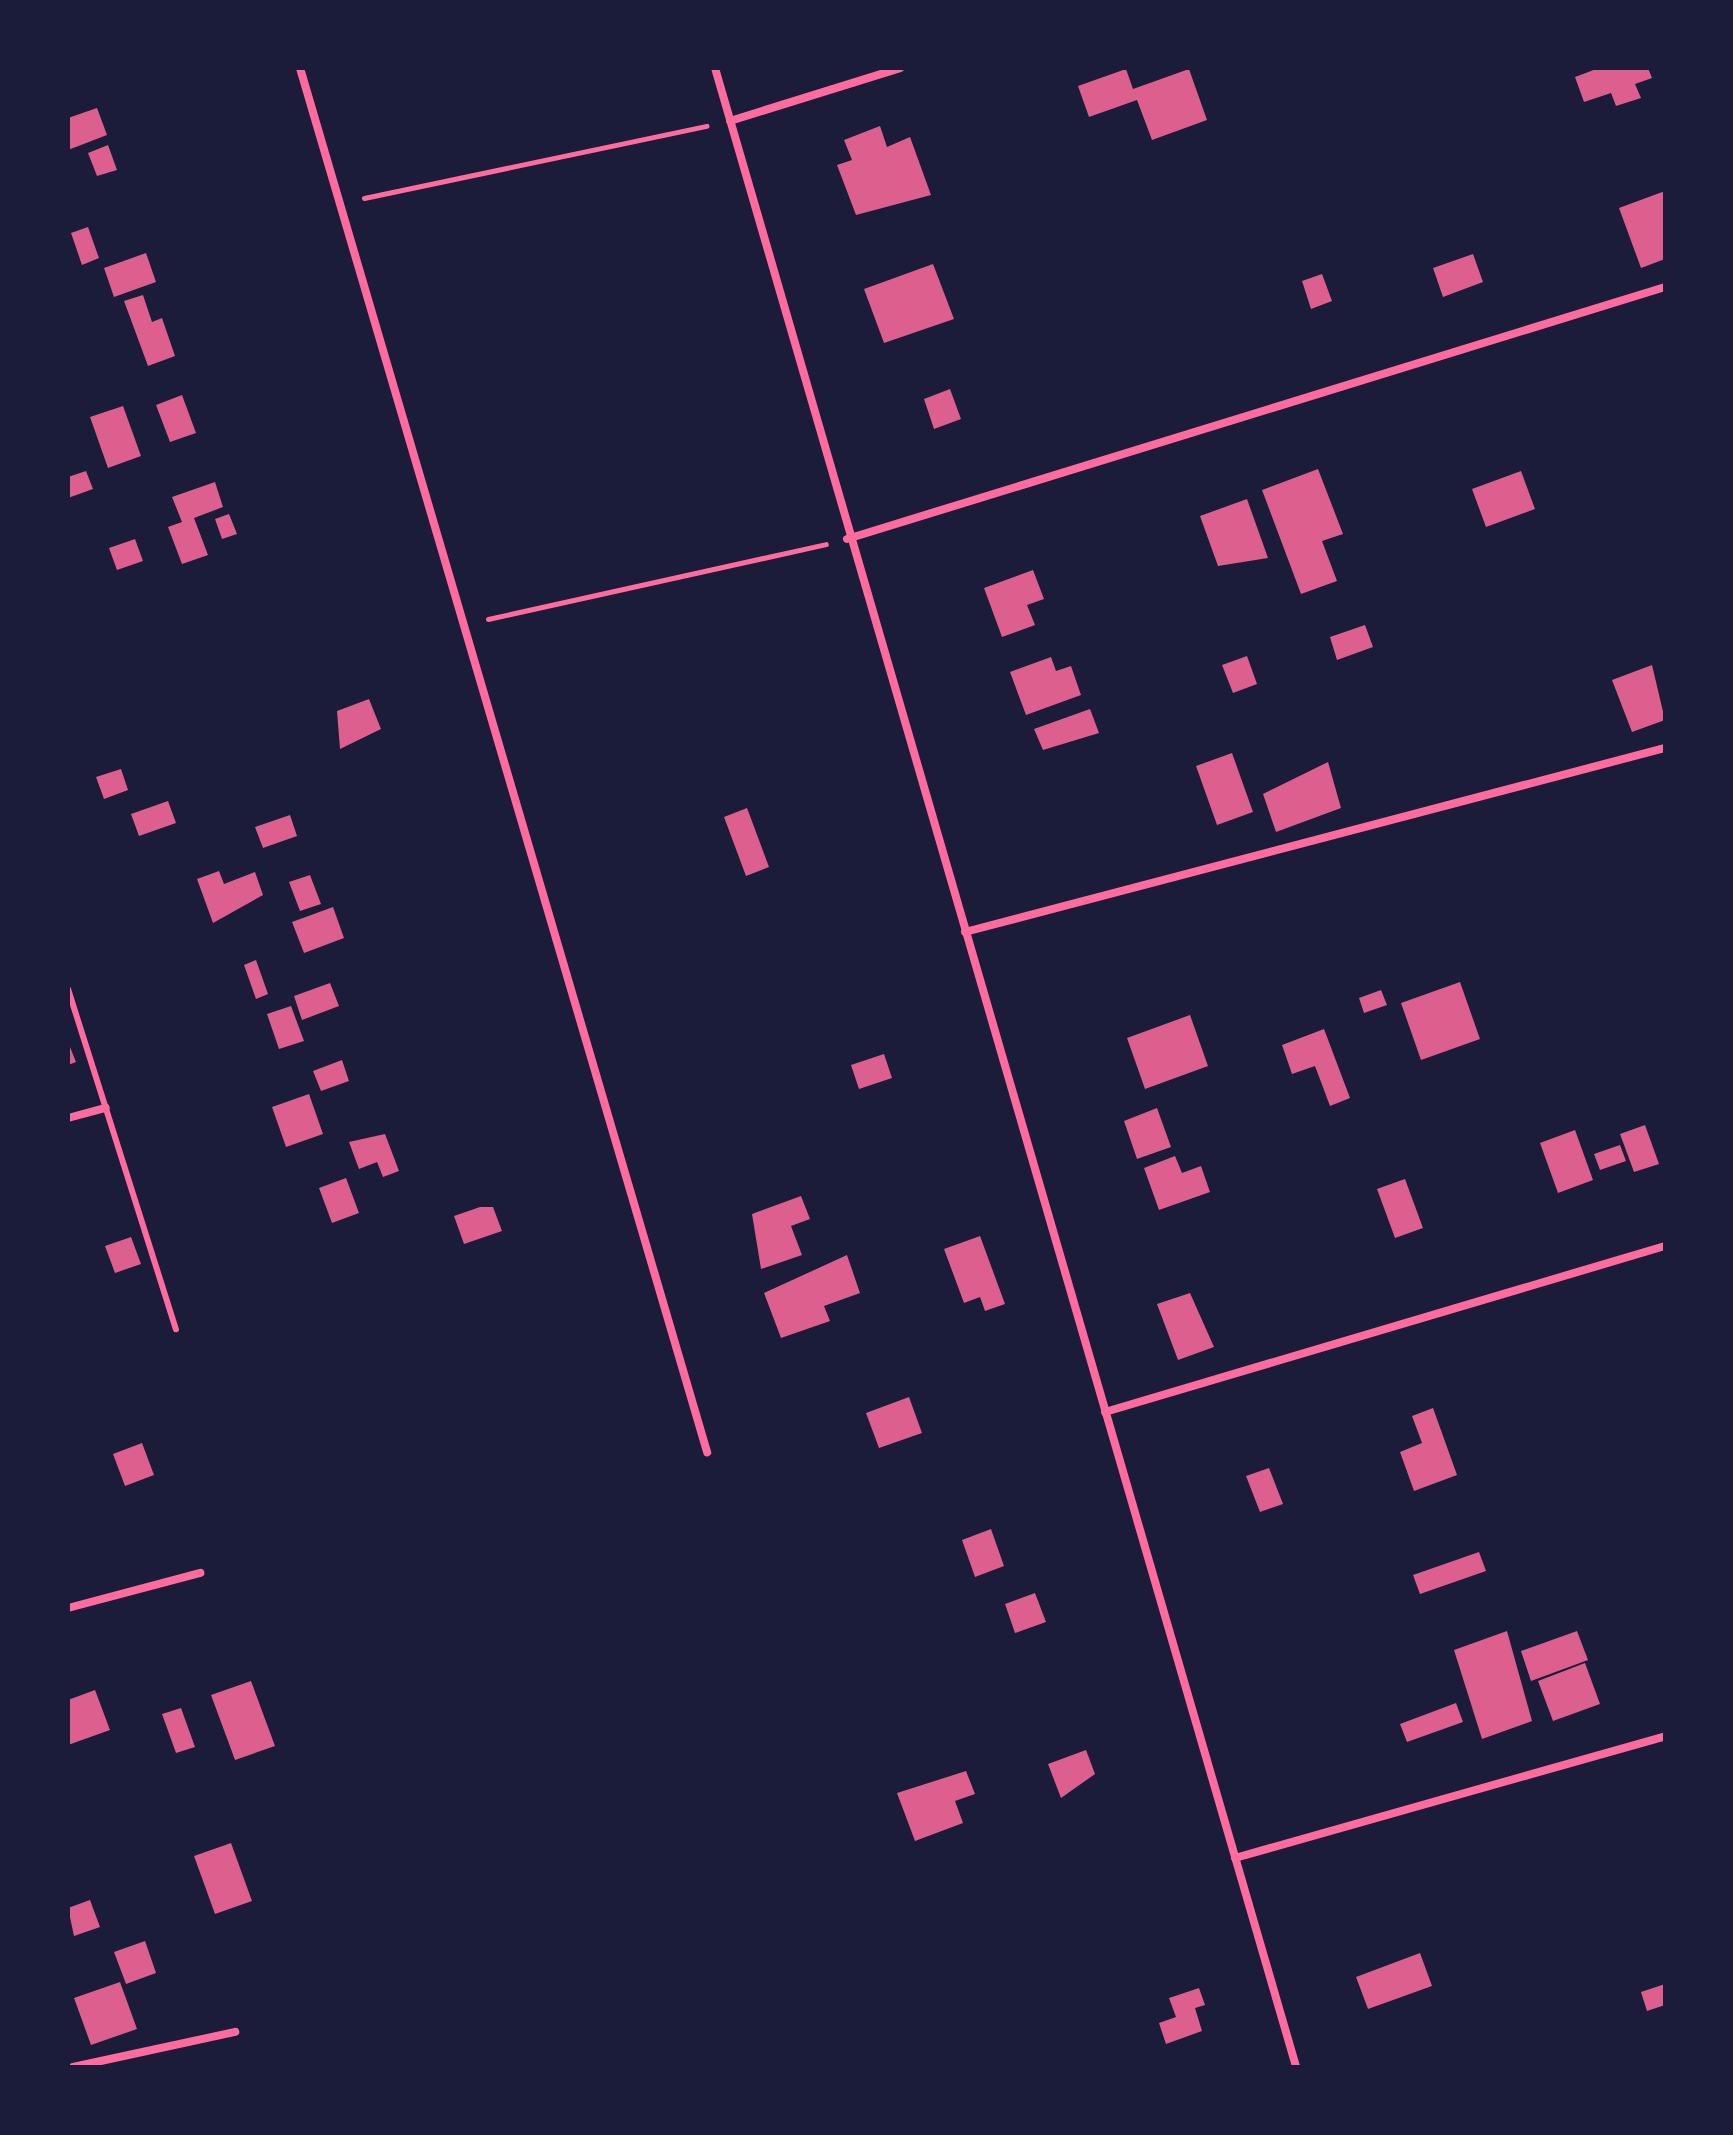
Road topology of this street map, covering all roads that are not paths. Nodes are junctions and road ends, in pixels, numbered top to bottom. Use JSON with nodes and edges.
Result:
{"nodes":[{"id":1,"x":300,"y":68,"type":"edge"},
{"id":2,"x":715,"y":68,"type":"edge"},
{"id":3,"x":900,"y":68,"type":"edge"},
{"id":4,"x":730,"y":121,"type":"junction"},
{"id":5,"x":1665,"y":287,"type":"edge"},
{"id":6,"x":847,"y":539,"type":"junction"},
{"id":7,"x":1665,"y":748,"type":"edge"},
{"id":8,"x":965,"y":932,"type":"junction"},
{"id":9,"x":68,"y":989,"type":"edge"},
{"id":10,"x":106,"y":1108,"type":"junction"},
{"id":11,"x":68,"y":1118,"type":"edge"},
{"id":12,"x":1665,"y":1246,"type":"edge"},
{"id":13,"x":176,"y":1329,"type":"dead end"},
{"id":14,"x":1105,"y":1412,"type":"junction"},
{"id":15,"x":707,"y":1452,"type":"dead end"},
{"id":16,"x":200,"y":1573,"type":"dead end"},
{"id":17,"x":68,"y":1608,"type":"edge"},
{"id":18,"x":1665,"y":1736,"type":"edge"},
{"id":19,"x":1235,"y":1858,"type":"junction"},
{"id":20,"x":235,"y":2032,"type":"dead end"},
{"id":21,"x":73,"y":2067,"type":"edge"},
{"id":22,"x":1296,"y":2067,"type":"edge"}],
"edges":[{"from":1,"to":15,"type":"street"},
{"from":2,"to":4,"type":"street"},
{"from":3,"to":4,"type":"street"},
{"from":4,"to":6,"type":"street"},
{"from":5,"to":6,"type":"street"},
{"from":6,"to":8,"type":"street"},
{"from":7,"to":8,"type":"street"},
{"from":8,"to":14,"type":"street"},
{"from":9,"to":10,"type":"lane"},
{"from":10,"to":11,"type":"street"},
{"from":10,"to":13,"type":"lane"},
{"from":12,"to":14,"type":"street"},
{"from":14,"to":19,"type":"street"},
{"from":16,"to":17,"type":"street"},
{"from":18,"to":19,"type":"street"},
{"from":19,"to":22,"type":"street"},
{"from":20,"to":21,"type":"street"}]}
